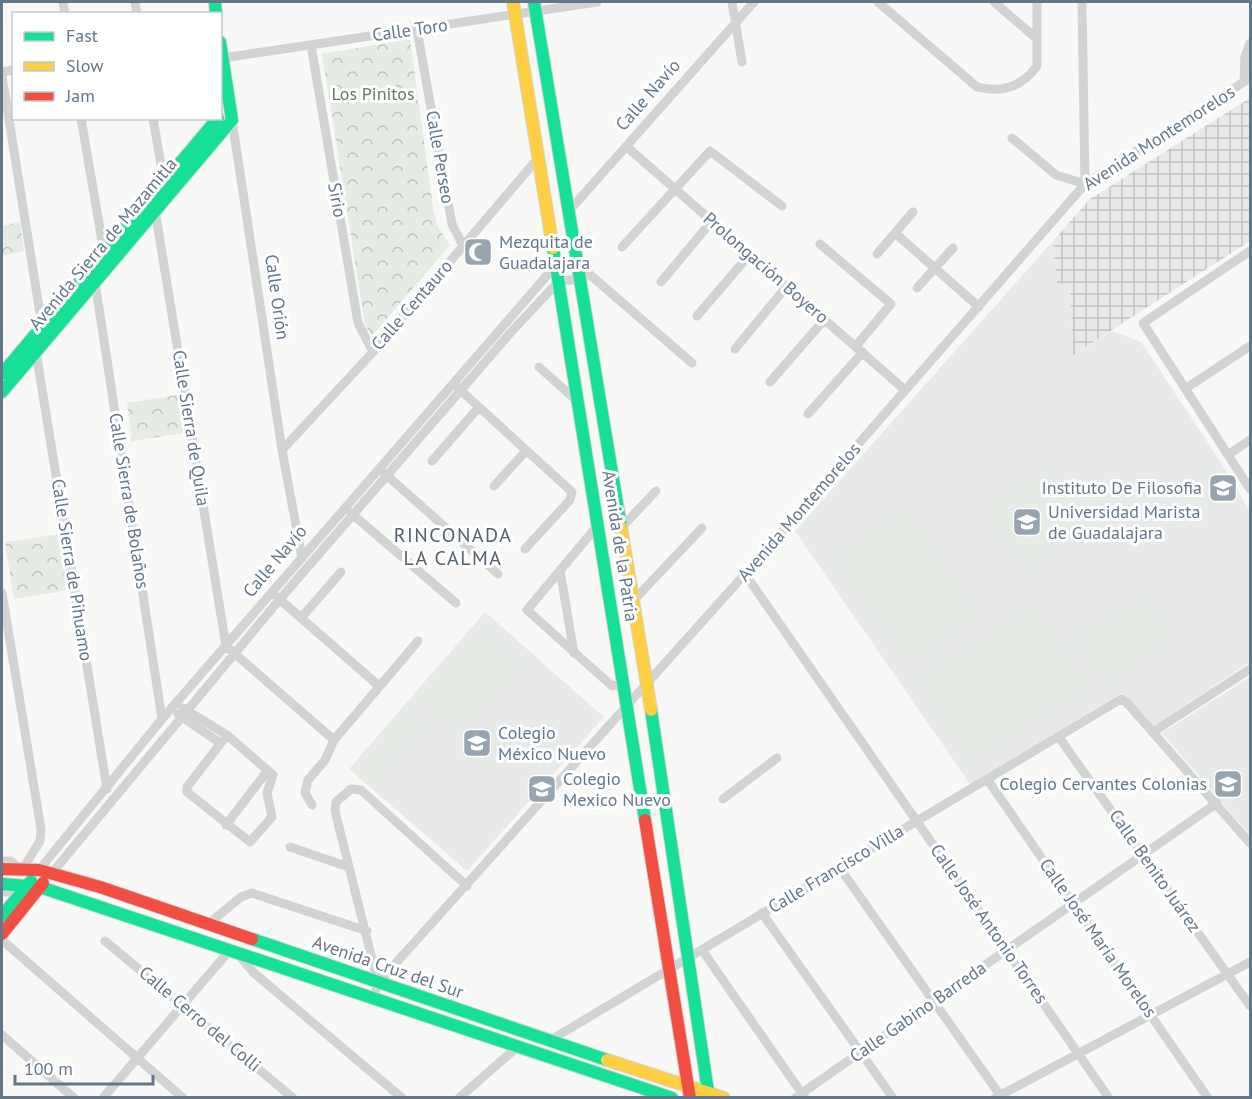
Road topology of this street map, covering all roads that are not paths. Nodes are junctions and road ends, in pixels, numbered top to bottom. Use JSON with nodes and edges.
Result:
{"nodes":[{"id":1,"x":513,"y":2,"type":"edge"},
{"id":2,"x":597,"y":2,"type":"edge"},
{"id":3,"x":732,"y":2,"type":"edge"},
{"id":4,"x":754,"y":2,"type":"edge"},
{"id":5,"x":878,"y":2,"type":"edge"},
{"id":6,"x":994,"y":2,"type":"edge"},
{"id":7,"x":1037,"y":2,"type":"edge"},
{"id":8,"x":1082,"y":2,"type":"edge"},
{"id":9,"x":535,"y":6,"type":"edge"},
{"id":10,"x":515,"y":15,"type":"junction"},
{"id":11,"x":735,"y":22,"type":"junction"},
{"id":12,"x":417,"y":30,"type":"junction"},
{"id":13,"x":1036,"y":38,"type":"junction"},
{"id":14,"x":1251,"y":43,"type":"edge"},
{"id":15,"x":311,"y":45,"type":"junction"},
{"id":16,"x":222,"y":53,"type":"edge"},
{"id":17,"x":223,"y":58,"type":"junction"},
{"id":18,"x":742,"y":62,"type":"dead end"},
{"id":19,"x":2,"y":74,"type":"edge"},
{"id":20,"x":1247,"y":80,"type":"edge"},
{"id":21,"x":224,"y":118,"type":"edge"},
{"id":22,"x":81,"y":120,"type":"edge"},
{"id":23,"x":153,"y":120,"type":"edge"},
{"id":24,"x":1012,"y":138,"type":"dead end"},
{"id":25,"x":627,"y":147,"type":"junction"},
{"id":26,"x":539,"y":157,"type":"junction"},
{"id":27,"x":164,"y":183,"type":"junction"},
{"id":28,"x":1085,"y":184,"type":"junction"},
{"id":29,"x":674,"y":188,"type":"junction"},
{"id":30,"x":782,"y":206,"type":"dead end"},
{"id":31,"x":155,"y":210,"type":"junction"},
{"id":32,"x":568,"y":212,"type":"junction"},
{"id":33,"x":913,"y":212,"type":"dead end"},
{"id":34,"x":712,"y":221,"type":"junction"},
{"id":35,"x":129,"y":233,"type":"junction"},
{"id":36,"x":895,"y":233,"type":"junction"},
{"id":37,"x":820,"y":244,"type":"dead end"},
{"id":38,"x":463,"y":246,"type":"junction"},
{"id":39,"x":622,"y":247,"type":"dead end"},
{"id":40,"x":953,"y":248,"type":"dead end"},
{"id":41,"x":1251,"y":251,"type":"edge"},
{"id":42,"x":104,"y":253,"type":"junction"},
{"id":43,"x":750,"y":254,"type":"junction"},
{"id":44,"x":877,"y":254,"type":"dead end"},
{"id":45,"x":556,"y":266,"type":"junction"},
{"id":46,"x":934,"y":268,"type":"junction"},
{"id":47,"x":578,"y":272,"type":"junction"},
{"id":48,"x":559,"y":281,"type":"junction"},
{"id":49,"x":95,"y":282,"type":"junction"},
{"id":50,"x":661,"y":282,"type":"dead end"},
{"id":51,"x":787,"y":286,"type":"junction"},
{"id":52,"x":917,"y":288,"type":"dead end"},
{"id":53,"x":979,"y":307,"type":"junction"},
{"id":54,"x":697,"y":316,"type":"dead end"},
{"id":55,"x":825,"y":319,"type":"junction"},
{"id":56,"x":42,"y":326,"type":"junction"},
{"id":57,"x":1251,"y":346,"type":"edge"},
{"id":58,"x":735,"y":349,"type":"dead end"},
{"id":59,"x":859,"y":349,"type":"junction"},
{"id":60,"x":36,"y":352,"type":"junction"},
{"id":61,"x":373,"y":352,"type":"junction"},
{"id":62,"x":692,"y":363,"type":"dead end"},
{"id":63,"x":539,"y":367,"type":"dead end"},
{"id":64,"x":2,"y":374,"type":"edge"},
{"id":65,"x":770,"y":382,"type":"dead end"},
{"id":66,"x":453,"y":383,"type":"junction"},
{"id":67,"x":1185,"y":389,"type":"junction"},
{"id":68,"x":2,"y":390,"type":"edge"},
{"id":69,"x":460,"y":390,"type":"junction"},
{"id":70,"x":905,"y":390,"type":"junction"},
{"id":71,"x":579,"y":402,"type":"junction"},
{"id":72,"x":479,"y":407,"type":"junction"},
{"id":73,"x":808,"y":414,"type":"dead end"},
{"id":74,"x":1251,"y":440,"type":"edge"},
{"id":75,"x":282,"y":450,"type":"junction"},
{"id":76,"x":526,"y":451,"type":"junction"},
{"id":77,"x":1228,"y":455,"type":"junction"},
{"id":78,"x":432,"y":461,"type":"dead end"},
{"id":79,"x":379,"y":468,"type":"junction"},
{"id":80,"x":387,"y":476,"type":"junction"},
{"id":81,"x":494,"y":486,"type":"dead end"},
{"id":82,"x":1251,"y":489,"type":"edge"},
{"id":83,"x":656,"y":491,"type":"dead end"},
{"id":84,"x":345,"y":507,"type":"junction"},
{"id":85,"x":354,"y":515,"type":"junction"},
{"id":86,"x":598,"y":525,"type":"junction"},
{"id":87,"x":621,"y":528,"type":"junction"},
{"id":88,"x":702,"y":528,"type":"dead end"},
{"id":89,"x":525,"y":549,"type":"dead end"},
{"id":90,"x":302,"y":558,"type":"junction"},
{"id":91,"x":560,"y":570,"type":"junction"},
{"id":92,"x":341,"y":572,"type":"dead end"},
{"id":93,"x":498,"y":574,"type":"dead end"},
{"id":94,"x":745,"y":574,"type":"junction"},
{"id":95,"x":2,"y":593,"type":"edge"},
{"id":96,"x":276,"y":596,"type":"junction"},
{"id":97,"x":633,"y":601,"type":"junction"},
{"id":98,"x":456,"y":603,"type":"dead end"},
{"id":99,"x":301,"y":618,"type":"junction"},
{"id":100,"x":418,"y":641,"type":"dead end"},
{"id":101,"x":226,"y":646,"type":"junction"},
{"id":102,"x":234,"y":653,"type":"junction"},
{"id":103,"x":574,"y":653,"type":"junction"},
{"id":104,"x":1251,"y":669,"type":"edge"},
{"id":105,"x":647,"y":683,"type":"junction"},
{"id":106,"x":624,"y":684,"type":"junction"},
{"id":107,"x":378,"y":686,"type":"junction"},
{"id":108,"x":627,"y":704,"type":"junction"},
{"id":109,"x":173,"y":707,"type":"junction"},
{"id":110,"x":186,"y":714,"type":"junction"},
{"id":111,"x":162,"y":719,"type":"junction"},
{"id":112,"x":1153,"y":732,"type":"junction"},
{"id":113,"x":227,"y":735,"type":"junction"},
{"id":114,"x":1058,"y":736,"type":"junction"},
{"id":115,"x":334,"y":740,"type":"junction"},
{"id":116,"x":220,"y":743,"type":"junction"},
{"id":117,"x":777,"y":758,"type":"dead end"},
{"id":118,"x":268,"y":770,"type":"junction"},
{"id":119,"x":987,"y":779,"type":"junction"},
{"id":120,"x":107,"y":789,"type":"junction"},
{"id":121,"x":723,"y":799,"type":"dead end"},
{"id":122,"x":1217,"y":803,"type":"junction"},
{"id":123,"x":312,"y":805,"type":"dead end"},
{"id":124,"x":918,"y":820,"type":"junction"},
{"id":125,"x":226,"y":825,"type":"junction"},
{"id":126,"x":1251,"y":843,"type":"edge"},
{"id":127,"x":290,"y":847,"type":"dead end"},
{"id":128,"x":1144,"y":855,"type":"junction"},
{"id":129,"x":2,"y":861,"type":"edge"},
{"id":130,"x":349,"y":867,"type":"junction"},
{"id":131,"x":839,"y":867,"type":"junction"},
{"id":132,"x":2,"y":869,"type":"edge"},
{"id":133,"x":22,"y":870,"type":"junction"},
{"id":134,"x":46,"y":872,"type":"junction"},
{"id":135,"x":2,"y":884,"type":"edge"},
{"id":136,"x":24,"y":885,"type":"junction"},
{"id":137,"x":467,"y":886,"type":"junction"},
{"id":138,"x":40,"y":887,"type":"junction"},
{"id":139,"x":2,"y":892,"type":"edge"},
{"id":140,"x":1075,"y":903,"type":"junction"},
{"id":141,"x":762,"y":913,"type":"junction"},
{"id":142,"x":2,"y":916,"type":"edge"},
{"id":143,"x":207,"y":925,"type":"junction"},
{"id":144,"x":367,"y":931,"type":"junction"},
{"id":145,"x":2,"y":934,"type":"edge"},
{"id":146,"x":2,"y":940,"type":"edge"},
{"id":147,"x":105,"y":941,"type":"dead end"},
{"id":148,"x":702,"y":950,"type":"junction"},
{"id":149,"x":1007,"y":950,"type":"junction"},
{"id":150,"x":233,"y":952,"type":"junction"},
{"id":151,"x":689,"y":957,"type":"junction"},
{"id":152,"x":1251,"y":962,"type":"edge"},
{"id":153,"x":670,"y":968,"type":"junction"},
{"id":154,"x":1228,"y":974,"type":"junction"},
{"id":155,"x":378,"y":983,"type":"junction"},
{"id":156,"x":374,"y":998,"type":"junction"},
{"id":157,"x":934,"y":1001,"type":"junction"},
{"id":158,"x":183,"y":1003,"type":"junction"},
{"id":159,"x":1251,"y":1006,"type":"edge"},
{"id":160,"x":1151,"y":1015,"type":"junction"},
{"id":161,"x":2,"y":1035,"type":"edge"},
{"id":162,"x":549,"y":1041,"type":"junction"},
{"id":163,"x":516,"y":1048,"type":"junction"},
{"id":164,"x":861,"y":1052,"type":"junction"},
{"id":165,"x":1078,"y":1054,"type":"junction"},
{"id":166,"x":137,"y":1058,"type":"junction"},
{"id":167,"x":689,"y":1092,"type":"edge"},
{"id":168,"x":709,"y":1095,"type":"edge"},
{"id":169,"x":464,"y":1096,"type":"edge"},
{"id":170,"x":801,"y":1096,"type":"edge"},
{"id":171,"x":999,"y":1097,"type":"edge"},
{"id":172,"x":74,"y":1098,"type":"edge"},
{"id":173,"x":103,"y":1098,"type":"edge"},
{"id":174,"x":183,"y":1098,"type":"edge"},
{"id":175,"x":293,"y":1098,"type":"edge"},
{"id":176,"x":402,"y":1098,"type":"edge"},
{"id":177,"x":672,"y":1098,"type":"edge"},
{"id":178,"x":724,"y":1098,"type":"edge"},
{"id":179,"x":893,"y":1098,"type":"edge"},
{"id":180,"x":1109,"y":1098,"type":"edge"},
{"id":181,"x":1208,"y":1098,"type":"edge"}],
"edges":[{"from":1,"to":10,"type":"main road","name":"Avenida de la Patria"},
{"from":2,"to":9,"type":"street","name":"Calle Toro"},
{"from":3,"to":11,"type":"street"},
{"from":4,"to":11,"type":"street","name":"Calle Navío"},
{"from":5,"to":13,"type":"street"},
{"from":6,"to":13,"type":"street"},
{"from":7,"to":13,"type":"street"},
{"from":8,"to":28,"type":"street"},
{"from":9,"to":10,"type":"street","name":"Calle Toro"},
{"from":9,"to":32,"type":"main road","name":"Avenida de la Patria"},
{"from":10,"to":12,"type":"street","name":"Calle Toro"},
{"from":10,"to":26,"type":"main road","name":"Avenida de la Patria"},
{"from":11,"to":18,"type":"street"},
{"from":11,"to":25,"type":"street","name":"Calle Navío"},
{"from":12,"to":15,"type":"street","name":"Calle Toro"},
{"from":12,"to":38,"type":"street","name":"Calle Perseo"},
{"from":14,"to":20,"type":"street"},
{"from":15,"to":17,"type":"street","name":"Calle Toro"},
{"from":15,"to":61,"type":"street","name":"Sirio"},
{"from":16,"to":17,"type":"main road"},
{"from":17,"to":21,"type":"main road","name":"Avenida Sierra de Mazamitla"},
{"from":19,"to":56,"type":"street"},
{"from":20,"to":28,"type":"street","name":"Avenida Montemorelos"},
{"from":21,"to":27,"type":"main road","name":"Avenida Sierra de Mazamitla"},
{"from":21,"to":31,"type":"main road","name":"Avenida Sierra de Mazamitla"},
{"from":21,"to":75,"type":"street","name":"Calle Orión"},
{"from":22,"to":42,"type":"street"},
{"from":23,"to":27,"type":"street"},
{"from":24,"to":28,"type":"street"},
{"from":25,"to":29,"type":"street","name":"Prolongación Boyero"},
{"from":25,"to":32,"type":"street","name":"Calle Navío"},
{"from":26,"to":38,"type":"street","name":"Calle Centauro"},
{"from":26,"to":45,"type":"main road","name":"Avenida de la Patria"},
{"from":27,"to":35,"type":"main road","name":"Avenida Sierra de Mazamitla"},
{"from":28,"to":53,"type":"street","name":"Avenida Montemorelos"},
{"from":29,"to":30,"type":"street"},
{"from":29,"to":34,"type":"street","name":"Prolongación Boyero"},
{"from":29,"to":39,"type":"street"},
{"from":31,"to":35,"type":"main road","name":"Avenida Sierra de Mazamitla"},
{"from":31,"to":101,"type":"street","name":"Calle Sierra de Quila"},
{"from":32,"to":47,"type":"main road","name":"Avenida de la Patria"},
{"from":33,"to":36,"type":"street"},
{"from":34,"to":43,"type":"street","name":"Prolongación Boyero"},
{"from":34,"to":50,"type":"street"},
{"from":35,"to":42,"type":"main road","name":"Avenida Sierra de Mazamitla"},
{"from":35,"to":49,"type":"main road","name":"Avenida Sierra de Mazamitla"},
{"from":36,"to":44,"type":"street"},
{"from":36,"to":46,"type":"street"},
{"from":37,"to":59,"type":"street"},
{"from":38,"to":61,"type":"street","name":"Calle Centauro"},
{"from":40,"to":46,"type":"street"},
{"from":41,"to":67,"type":"street"},
{"from":42,"to":56,"type":"main road","name":"Avenida Sierra de Mazamitla"},
{"from":43,"to":51,"type":"street","name":"Prolongación Boyero"},
{"from":43,"to":54,"type":"street"},
{"from":45,"to":47,"type":"street"},
{"from":45,"to":48,"type":"main road","name":"Avenida de la Patria"},
{"from":45,"to":66,"type":"street","name":"Calle Navío"},
{"from":46,"to":52,"type":"street"},
{"from":46,"to":53,"type":"street"},
{"from":47,"to":48,"type":"street"},
{"from":47,"to":62,"type":"street"},
{"from":47,"to":87,"type":"main road","name":"Avenida de la Patria"},
{"from":48,"to":69,"type":"street","name":"Calle Navío"},
{"from":48,"to":71,"type":"main road","name":"Avenida de la Patria"},
{"from":49,"to":60,"type":"main road","name":"Avenida Sierra de Mazamitla"},
{"from":49,"to":111,"type":"street","name":"Calle Sierra de Bolaños"},
{"from":51,"to":55,"type":"street","name":"Prolongación Boyero"},
{"from":51,"to":58,"type":"street"},
{"from":53,"to":70,"type":"street","name":"Avenida Montemorelos"},
{"from":55,"to":59,"type":"street","name":"Prolongación Boyero"},
{"from":55,"to":65,"type":"street"},
{"from":56,"to":64,"type":"main road","name":"Avenida Sierra de Mazamitla"},
{"from":57,"to":67,"type":"street"},
{"from":59,"to":70,"type":"street","name":"Prolongación Boyero"},
{"from":59,"to":73,"type":"street"},
{"from":60,"to":68,"type":"main road","name":"Avenida Sierra de Mazamitla"},
{"from":60,"to":120,"type":"street","name":"Calle Sierra de Pihuamo"},
{"from":61,"to":75,"type":"street","name":"Calle Centauro"},
{"from":63,"to":71,"type":"street"},
{"from":66,"to":69,"type":"street"},
{"from":66,"to":79,"type":"street","name":"Calle Navío"},
{"from":67,"to":77,"type":"street"},
{"from":69,"to":72,"type":"street"},
{"from":69,"to":80,"type":"street","name":"Calle Navío"},
{"from":70,"to":94,"type":"street","name":"Avenida Montemorelos"},
{"from":71,"to":86,"type":"main road","name":"Avenida de la Patria"},
{"from":72,"to":76,"type":"street"},
{"from":72,"to":78,"type":"street"},
{"from":74,"to":77,"type":"street"},
{"from":75,"to":90,"type":"street","name":"Calle Orión"},
{"from":76,"to":81,"type":"street"},
{"from":76,"to":89,"type":"street"},
{"from":77,"to":82,"type":"street"},
{"from":79,"to":80,"type":"street"},
{"from":79,"to":84,"type":"street","name":"Calle Navío"},
{"from":80,"to":85,"type":"street","name":"Calle Navío"},
{"from":80,"to":93,"type":"street"},
{"from":83,"to":87,"type":"street"},
{"from":84,"to":85,"type":"street"},
{"from":84,"to":90,"type":"street","name":"Calle Navío"},
{"from":85,"to":96,"type":"street","name":"Calle Navío"},
{"from":85,"to":98,"type":"street"},
{"from":86,"to":91,"type":"street"},
{"from":86,"to":106,"type":"main road","name":"Avenida de la Patria"},
{"from":87,"to":97,"type":"main road","name":"Avenida de la Patria"},
{"from":88,"to":97,"type":"street"},
{"from":90,"to":96,"type":"street","name":"Calle Navío"},
{"from":91,"to":103,"type":"street"},
{"from":91,"to":103,"type":"street"},
{"from":92,"to":99,"type":"street"},
{"from":94,"to":105,"type":"street","name":"Avenida Montemorelos"},
{"from":94,"to":124,"type":"street","name":"Calle José Antonio Torres"},
{"from":95,"to":133,"type":"street"},
{"from":96,"to":99,"type":"street"},
{"from":96,"to":101,"type":"street","name":"Calle Navío"},
{"from":96,"to":102,"type":"street","name":"Calle Navío"},
{"from":97,"to":105,"type":"main road","name":"Avenida de la Patria"},
{"from":99,"to":107,"type":"street"},
{"from":100,"to":107,"type":"street"},
{"from":101,"to":102,"type":"street"},
{"from":101,"to":109,"type":"street","name":"Calle Navío"},
{"from":102,"to":110,"type":"street","name":"Calle Navío"},
{"from":102,"to":115,"type":"street"},
{"from":103,"to":106,"type":"street"},
{"from":104,"to":112,"type":"street"},
{"from":105,"to":108,"type":"street","name":"Avenida Montemorelos"},
{"from":105,"to":151,"type":"main road","name":"Avenida de la Patria"},
{"from":106,"to":108,"type":"main road","name":"Avenida de la Patria"},
{"from":107,"to":115,"type":"street"},
{"from":108,"to":137,"type":"street","name":"Avenida Montemorelos"},
{"from":108,"to":153,"type":"main road","name":"Avenida de la Patria"},
{"from":109,"to":110,"type":"street"},
{"from":109,"to":111,"type":"street","name":"Calle Navío"},
{"from":110,"to":113,"type":"street"},
{"from":110,"to":116,"type":"street"},
{"from":110,"to":134,"type":"street","name":"Calle Navío"},
{"from":111,"to":120,"type":"street","name":"Calle Navío"},
{"from":112,"to":114,"type":"street","name":"Calle Francisco Villa"},
{"from":112,"to":122,"type":"street"},
{"from":113,"to":116,"type":"street"},
{"from":113,"to":118,"type":"street"},
{"from":114,"to":119,"type":"street","name":"Calle Francisco Villa"},
{"from":114,"to":128,"type":"street","name":"Calle Benito Juárez"},
{"from":115,"to":123,"type":"street"},
{"from":116,"to":125,"type":"street"},
{"from":117,"to":121,"type":"street"},
{"from":118,"to":125,"type":"street"},
{"from":118,"to":125,"type":"street"},
{"from":119,"to":124,"type":"street","name":"Calle Francisco Villa"},
{"from":119,"to":140,"type":"street","name":"Calle José María Morelos"},
{"from":120,"to":134,"type":"street","name":"Calle Navío"},
{"from":122,"to":126,"type":"street"},
{"from":122,"to":128,"type":"street","name":"Calle Gabino Barreda"},
{"from":124,"to":131,"type":"street","name":"Calle Francisco Villa"},
{"from":124,"to":149,"type":"street","name":"Calle José Antonio Torres"},
{"from":127,"to":130,"type":"street"},
{"from":128,"to":140,"type":"street","name":"Calle Gabino Barreda"},
{"from":128,"to":154,"type":"street","name":"Calle Benito Juárez"},
{"from":129,"to":133,"type":"street"},
{"from":130,"to":137,"type":"street"},
{"from":130,"to":144,"type":"street"},
{"from":131,"to":141,"type":"street","name":"Calle Francisco Villa"},
{"from":131,"to":157,"type":"street"},
{"from":132,"to":133,"type":"main road","name":"Avenida Cruz del Sur"},
{"from":133,"to":134,"type":"main road","name":"Avenida Cruz del Sur"},
{"from":134,"to":136,"type":"main road","name":"Calle Navío"},
{"from":134,"to":138,"type":"main road","name":"Calle Navío"},
{"from":134,"to":143,"type":"main road","name":"Avenida Cruz del Sur"},
{"from":135,"to":136,"type":"main road","name":"Avenida Cruz del Sur"},
{"from":136,"to":138,"type":"main road","name":"Avenida Cruz del Sur"},
{"from":136,"to":139,"type":"street"},
{"from":136,"to":142,"type":"main road","name":"Calle Navío"},
{"from":137,"to":155,"type":"street","name":"Avenida Montemorelos"},
{"from":138,"to":145,"type":"main road","name":"Calle Navío"},
{"from":138,"to":150,"type":"main road","name":"Avenida Cruz del Sur"},
{"from":140,"to":149,"type":"street","name":"Calle Gabino Barreda"},
{"from":140,"to":160,"type":"street","name":"Calle José María Morelos"},
{"from":141,"to":148,"type":"street","name":"Calle Francisco Villa"},
{"from":141,"to":164,"type":"street"},
{"from":143,"to":144,"type":"street"},
{"from":143,"to":155,"type":"main road","name":"Avenida Cruz del Sur"},
{"from":144,"to":155,"type":"street"},
{"from":146,"to":166,"type":"street"},
{"from":147,"to":158,"type":"street","name":"Calle Cerro del Colli"},
{"from":148,"to":151,"type":"street","name":"Calle Francisco Villa"},
{"from":148,"to":170,"type":"street"},
{"from":149,"to":157,"type":"street","name":"Calle Gabino Barreda"},
{"from":149,"to":165,"type":"street","name":"Calle José Antonio Torres"},
{"from":150,"to":156,"type":"main road","name":"Avenida Cruz del Sur"},
{"from":150,"to":158,"type":"street"},
{"from":150,"to":176,"type":"street"},
{"from":151,"to":153,"type":"street","name":"Calle Francisco Villa"},
{"from":151,"to":168,"type":"main road","name":"Avenida de la Patria"},
{"from":152,"to":154,"type":"street"},
{"from":153,"to":162,"type":"street","name":"Calle Francisco Villa"},
{"from":153,"to":167,"type":"main road","name":"Avenida de la Patria"},
{"from":154,"to":159,"type":"street","name":"Calle Benito Juárez"},
{"from":154,"to":160,"type":"street"},
{"from":155,"to":156,"type":"street"},
{"from":155,"to":162,"type":"main road","name":"Avenida Cruz del Sur"},
{"from":156,"to":163,"type":"main road","name":"Avenida Cruz del Sur"},
{"from":157,"to":164,"type":"street","name":"Calle Gabino Barreda"},
{"from":157,"to":171,"type":"street"},
{"from":158,"to":166,"type":"street"},
{"from":158,"to":175,"type":"street","name":"Calle Cerro del Colli"},
{"from":160,"to":165,"type":"street"},
{"from":160,"to":181,"type":"street","name":"Calle José María Morelos"},
{"from":161,"to":172,"type":"street"},
{"from":162,"to":167,"type":"main road","name":"Avenida Cruz del Sur"},
{"from":163,"to":169,"type":"street"},
{"from":163,"to":177,"type":"main road","name":"Avenida Cruz del Sur"},
{"from":164,"to":170,"type":"street","name":"Calle Gabino Barreda"},
{"from":164,"to":179,"type":"street"},
{"from":165,"to":171,"type":"street"},
{"from":165,"to":180,"type":"street","name":"Calle José Antonio Torres"},
{"from":166,"to":173,"type":"street"},
{"from":166,"to":174,"type":"street"},
{"from":167,"to":168,"type":"main road","name":"Avenida Cruz del Sur"},
{"from":168,"to":178,"type":"main road","name":"Avenida Cruz del Sur"}]}
